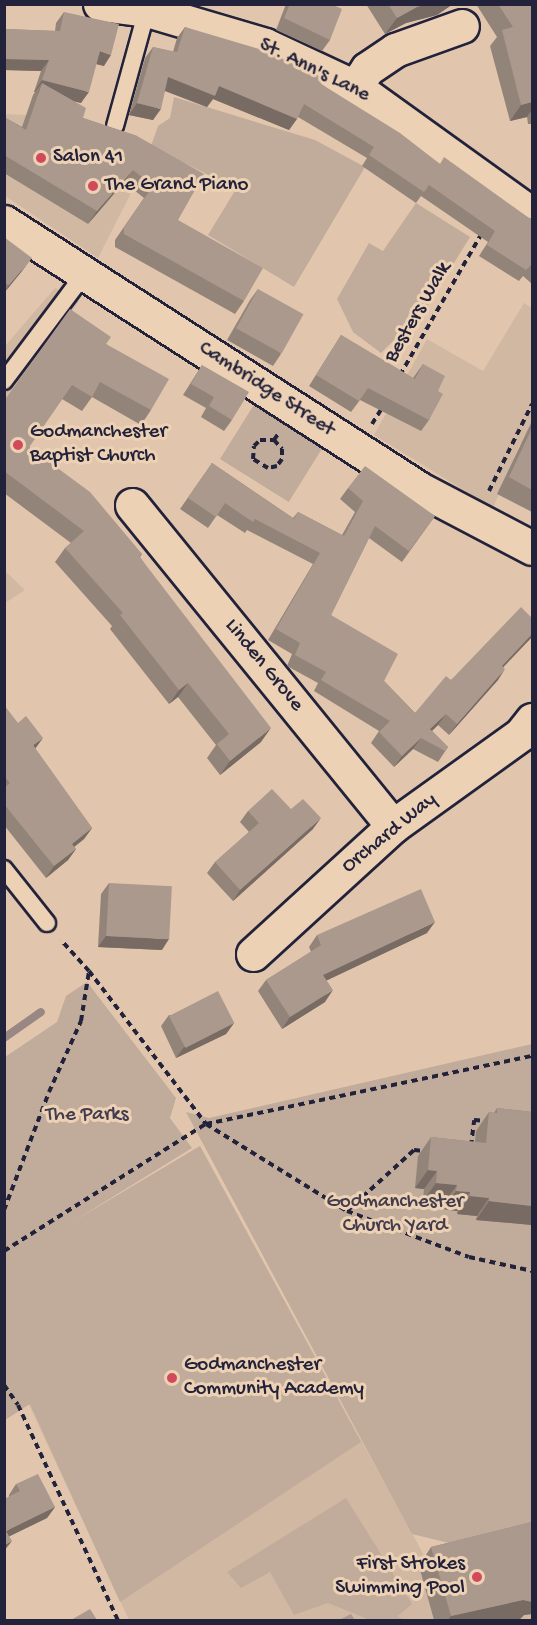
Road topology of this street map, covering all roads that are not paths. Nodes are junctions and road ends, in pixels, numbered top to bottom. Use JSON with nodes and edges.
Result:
{"nodes":[{"id":1,"x":100,"y":4,"type":"edge"},
{"id":2,"x":147,"y":10,"type":"junction"},
{"id":3,"x":462,"y":26,"type":"dead end"},
{"id":4,"x":355,"y":87,"type":"junction"},
{"id":5,"x":115,"y":126,"type":"edge"},
{"id":6,"x":532,"y":214,"type":"edge"},
{"id":7,"x":4,"y":222,"type":"edge"},
{"id":8,"x":85,"y":273,"type":"junction"},
{"id":9,"x":4,"y":381,"type":"edge"},
{"id":10,"x":132,"y":505,"type":"dead end"},
{"id":11,"x":532,"y":548,"type":"edge"},
{"id":12,"x":532,"y":720,"type":"edge"},
{"id":13,"x":393,"y":826,"type":"junction"},
{"id":14,"x":4,"y":869,"type":"edge"},
{"id":15,"x":47,"y":923,"type":"road end"},
{"id":16,"x":253,"y":954,"type":"dead end"}],
"edges":[{"from":1,"to":2,"type":"street","name":"St. Ann's Lane"},
{"from":2,"to":4,"type":"street","name":"St. Ann's Lane"},
{"from":2,"to":5,"type":"lane"},
{"from":3,"to":4,"type":"street"},
{"from":4,"to":6,"type":"street","name":"St. Ann's Lane"},
{"from":7,"to":8,"type":"street","name":"Cambridge Street"},
{"from":8,"to":9,"type":"lane"},
{"from":8,"to":11,"type":"street","name":"Cambridge Street"},
{"from":10,"to":13,"type":"street","name":"Linden Grove"},
{"from":12,"to":13,"type":"street","name":"Orchard Way"},
{"from":13,"to":16,"type":"street","name":"Orchard Way"},
{"from":14,"to":15,"type":"lane"}]}
